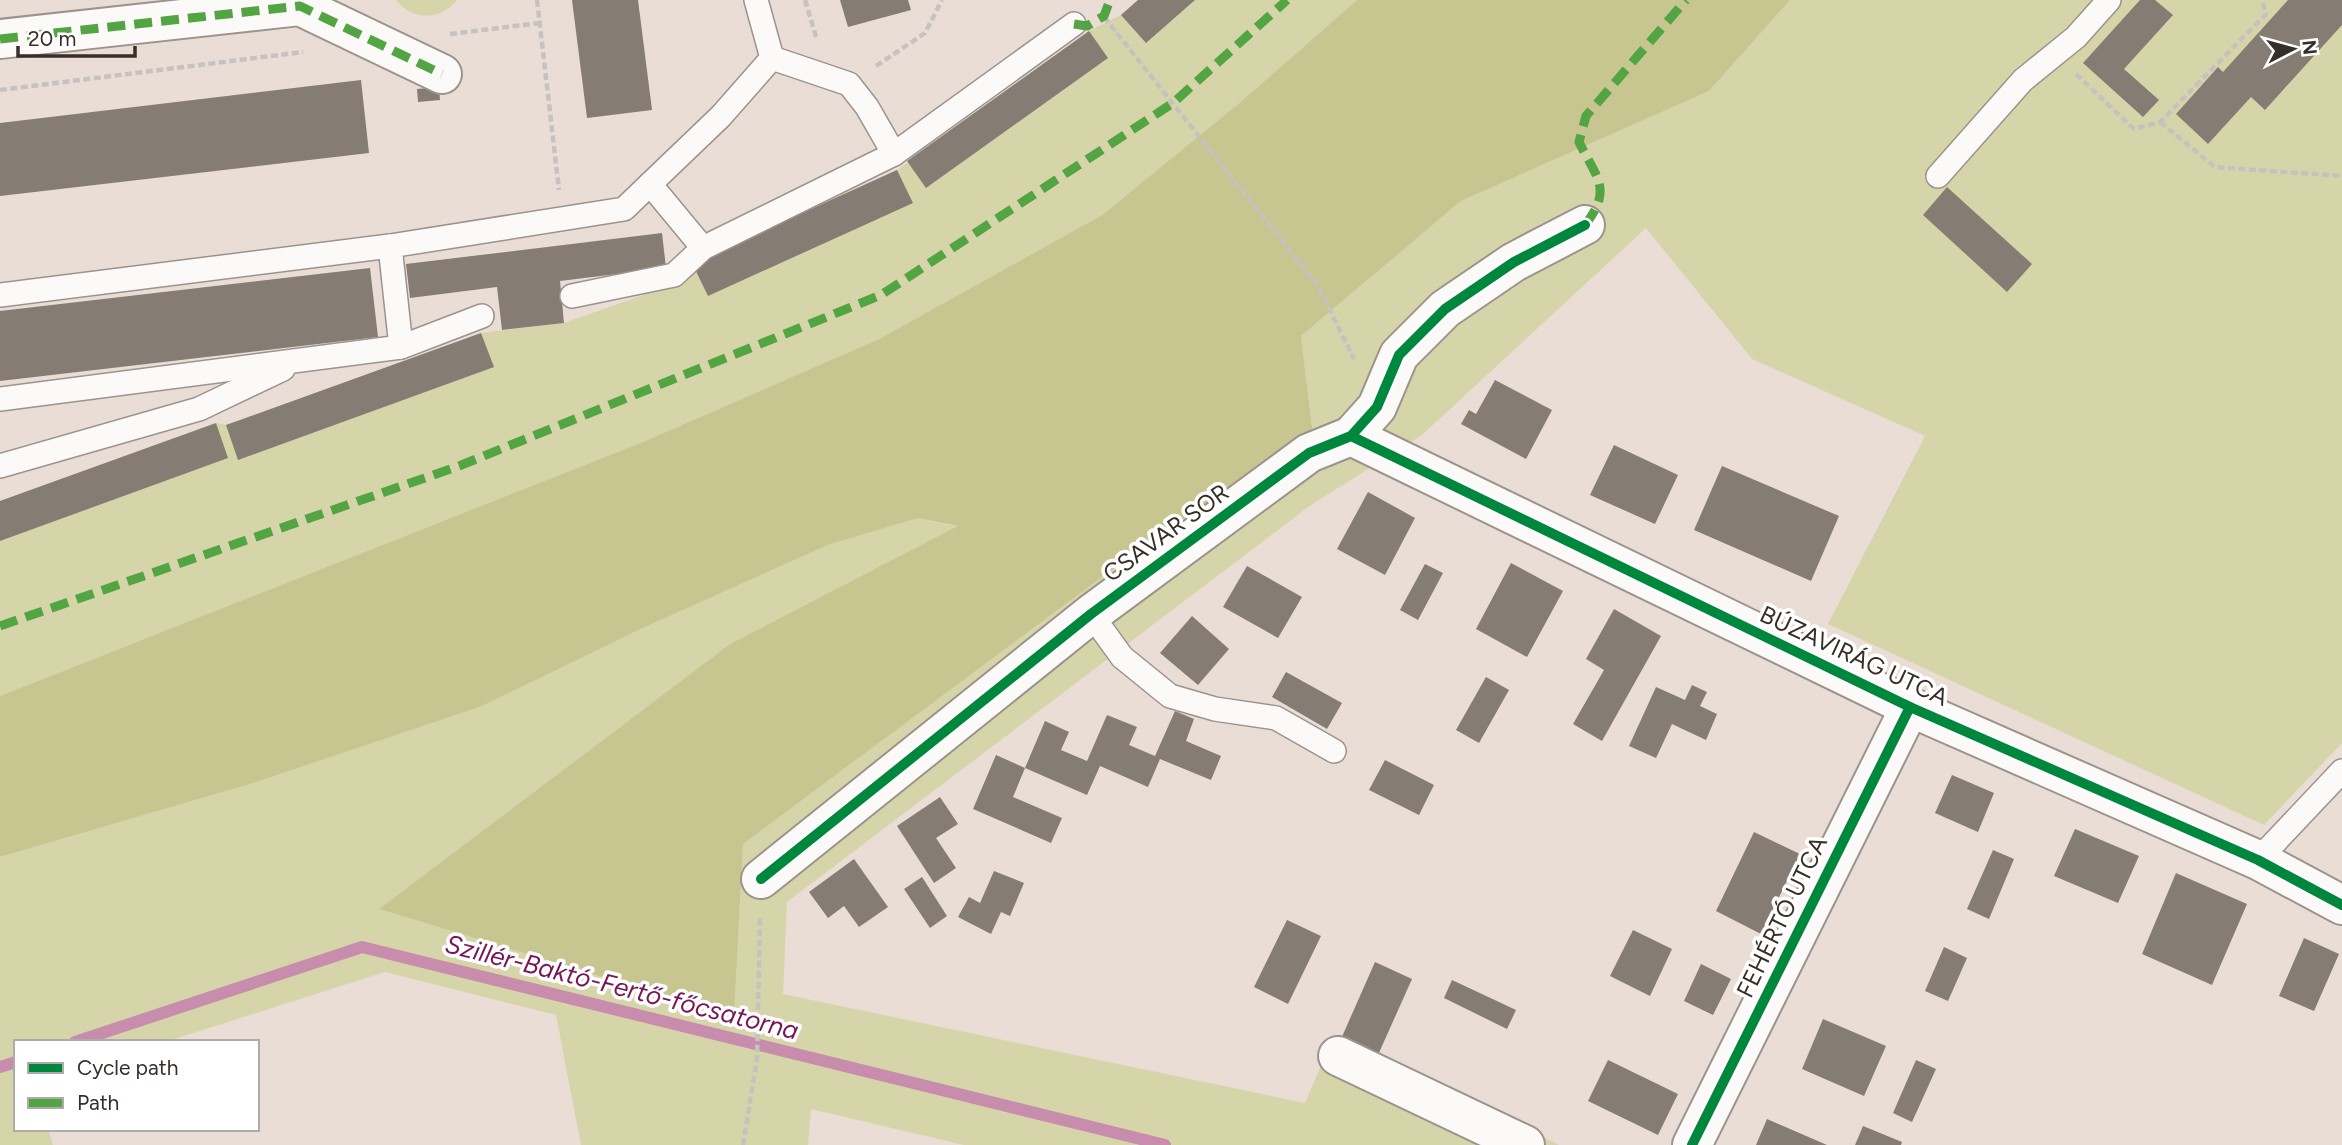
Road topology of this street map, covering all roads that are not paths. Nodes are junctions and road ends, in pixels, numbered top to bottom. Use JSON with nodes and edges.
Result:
{"nodes":[{"id":1,"x":756,"y":0,"type":"edge"},
{"id":2,"x":2109,"y":0,"type":"edge"},
{"id":3,"x":302,"y":3,"type":"edge"},
{"id":4,"x":1074,"y":24,"type":"dead end"},
{"id":5,"x":0,"y":38,"type":"edge"},
{"id":6,"x":772,"y":58,"type":"junction"},
{"id":7,"x":442,"y":74,"type":"dead end"},
{"id":8,"x":894,"y":154,"type":"junction"},
{"id":9,"x":1938,"y":176,"type":"dead end"},
{"id":10,"x":650,"y":184,"type":"junction"},
{"id":11,"x":1585,"y":225,"type":"dead end"},
{"id":12,"x":390,"y":246,"type":"junction"},
{"id":13,"x":703,"y":248,"type":"junction"},
{"id":14,"x":0,"y":295,"type":"edge"},
{"id":15,"x":572,"y":296,"type":"dead end"},
{"id":16,"x":482,"y":316,"type":"dead end"},
{"id":17,"x":401,"y":347,"type":"junction"},
{"id":18,"x":302,"y":360,"type":"junction"},
{"id":19,"x":0,"y":399,"type":"edge"},
{"id":20,"x":1351,"y":436,"type":"junction"},
{"id":21,"x":0,"y":466,"type":"edge"},
{"id":22,"x":1091,"y":614,"type":"junction"},
{"id":23,"x":1910,"y":707,"type":"junction"},
{"id":24,"x":1334,"y":751,"type":"dead end"},
{"id":25,"x":2342,"y":771,"type":"edge"},
{"id":26,"x":2258,"y":860,"type":"junction"},
{"id":27,"x":761,"y":879,"type":"road end"},
{"id":28,"x":2342,"y":905,"type":"edge"},
{"id":29,"x":1338,"y":1056,"type":"dead end"},
{"id":30,"x":1524,"y":1145,"type":"edge"},
{"id":31,"x":1692,"y":1145,"type":"edge"}],
"edges":[{"from":1,"to":6,"type":"lane"},
{"from":2,"to":9,"type":"lane"},
{"from":3,"to":5,"type":"street"},
{"from":3,"to":7,"type":"street"},
{"from":4,"to":8,"type":"lane"},
{"from":6,"to":8,"type":"lane"},
{"from":6,"to":10,"type":"lane"},
{"from":8,"to":13,"type":"lane"},
{"from":10,"to":12,"type":"lane"},
{"from":10,"to":13,"type":"lane"},
{"from":11,"to":20,"type":"street","name":"CSAVAR SOR"},
{"from":12,"to":14,"type":"lane"},
{"from":12,"to":17,"type":"lane"},
{"from":13,"to":15,"type":"lane"},
{"from":16,"to":17,"type":"lane"},
{"from":17,"to":18,"type":"lane"},
{"from":18,"to":19,"type":"lane"},
{"from":18,"to":21,"type":"lane"},
{"from":20,"to":22,"type":"street","name":"CSAVAR SOR"},
{"from":20,"to":23,"type":"street","name":"BÚZAVIRÁG UTCA"},
{"from":22,"to":24,"type":"lane"},
{"from":22,"to":27,"type":"street","name":"CSAVAR SOR"},
{"from":23,"to":26,"type":"street","name":"BÚZAVIRÁG UTCA"},
{"from":23,"to":31,"type":"street","name":"FEHÉRTÓ UTCA"},
{"from":25,"to":26,"type":"lane"},
{"from":26,"to":28,"type":"street","name":"BÚZAVIRÁG UTCA"},
{"from":29,"to":30,"type":"street"}]}
